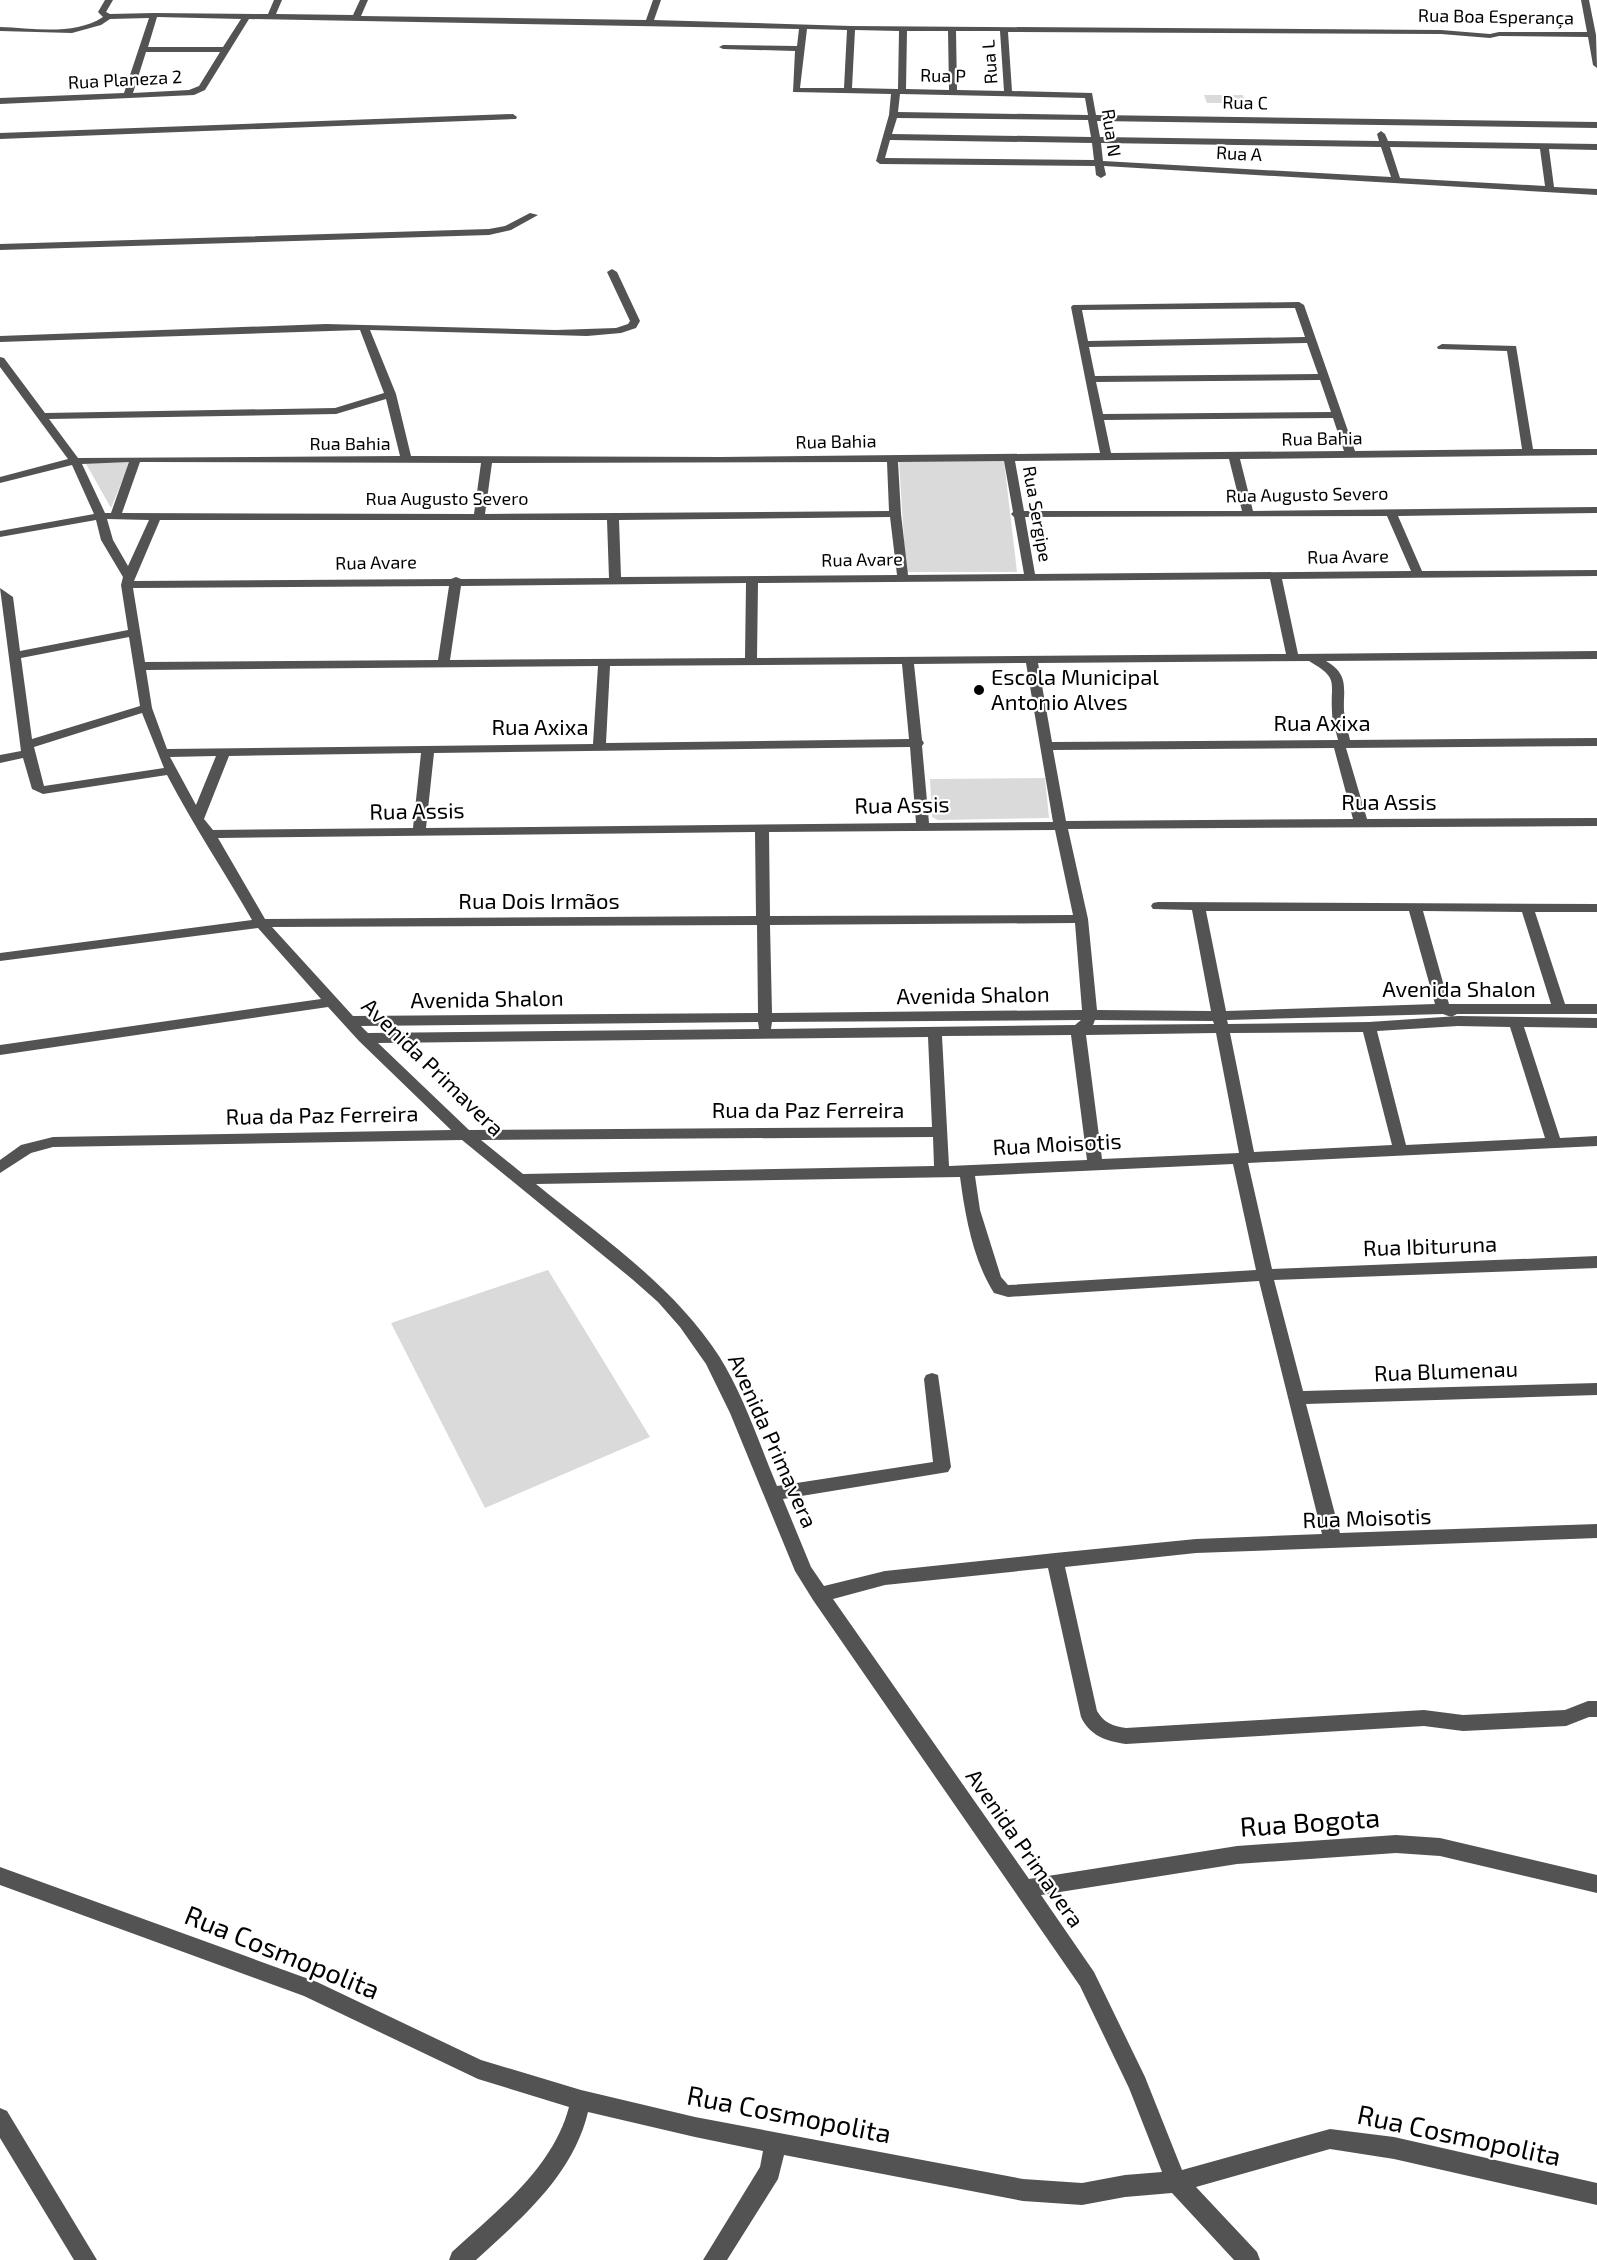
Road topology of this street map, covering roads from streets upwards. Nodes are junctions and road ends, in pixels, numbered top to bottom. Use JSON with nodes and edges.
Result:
{"nodes":[{"id":1,"x":109,"y":0,"type":"edge"},
{"id":2,"x":278,"y":0,"type":"edge"},
{"id":3,"x":364,"y":0,"type":"edge"},
{"id":4,"x":657,"y":0,"type":"edge"},
{"id":5,"x":1585,"y":0,"type":"edge"},
{"id":6,"x":154,"y":15,"type":"junction"},
{"id":7,"x":247,"y":15,"type":"junction"},
{"id":8,"x":271,"y":16,"type":"junction"},
{"id":9,"x":108,"y":17,"type":"junction"},
{"id":10,"x":356,"y":18,"type":"junction"},
{"id":11,"x":649,"y":22,"type":"junction"},
{"id":12,"x":803,"y":26,"type":"junction"},
{"id":13,"x":851,"y":28,"type":"junction"},
{"id":14,"x":903,"y":28,"type":"junction"},
{"id":15,"x":0,"y":29,"type":"edge"},
{"id":16,"x":952,"y":29,"type":"junction"},
{"id":17,"x":1004,"y":29,"type":"junction"},
{"id":18,"x":1593,"y":31,"type":"edge"},
{"id":19,"x":723,"y":47,"type":"dead end"},
{"id":20,"x":142,"y":49,"type":"junction"},
{"id":21,"x":799,"y":49,"type":"junction"},
{"id":22,"x":225,"y":50,"type":"junction"},
{"id":23,"x":1597,"y":65,"type":"edge"},
{"id":24,"x":849,"y":91,"type":"junction"},
{"id":25,"x":899,"y":92,"type":"junction"},
{"id":26,"x":953,"y":93,"type":"junction"},
{"id":27,"x":1008,"y":93,"type":"junction"},
{"id":28,"x":1089,"y":95,"type":"joint"},
{"id":29,"x":127,"y":97,"type":"junction"},
{"id":30,"x":0,"y":101,"type":"edge"},
{"id":31,"x":893,"y":115,"type":"junction"},
{"id":32,"x":513,"y":117,"type":"dead end"},
{"id":33,"x":1375,"y":117,"type":"junction"},
{"id":34,"x":1094,"y":118,"type":"junction"},
{"id":35,"x":1597,"y":125,"type":"edge"},
{"id":36,"x":0,"y":136,"type":"edge"},
{"id":37,"x":886,"y":136,"type":"junction"},
{"id":38,"x":1095,"y":140,"type":"junction"},
{"id":39,"x":1385,"y":143,"type":"junction"},
{"id":40,"x":1544,"y":145,"type":"junction"},
{"id":41,"x":1597,"y":147,"type":"edge"},
{"id":42,"x":1098,"y":163,"type":"junction"},
{"id":43,"x":1101,"y":175,"type":"dead end"},
{"id":44,"x":1396,"y":180,"type":"junction"},
{"id":45,"x":1550,"y":189,"type":"junction"},
{"id":46,"x":1597,"y":192,"type":"edge"},
{"id":47,"x":533,"y":215,"type":"dead end"},
{"id":48,"x":0,"y":247,"type":"edge"},
{"id":49,"x":612,"y":272,"type":"dead end"},
{"id":50,"x":364,"y":327,"type":"junction"},
{"id":51,"x":0,"y":339,"type":"edge"},
{"id":52,"x":1311,"y":340,"type":"junction"},
{"id":53,"x":1084,"y":344,"type":"junction"},
{"id":54,"x":1442,"y":347,"type":"dead end"},
{"id":55,"x":0,"y":360,"type":"edge"},
{"id":56,"x":1324,"y":377,"type":"junction"},
{"id":57,"x":1091,"y":379,"type":"junction"},
{"id":58,"x":390,"y":394,"type":"junction"},
{"id":59,"x":1338,"y":415,"type":"junction"},
{"id":60,"x":40,"y":416,"type":"junction"},
{"id":61,"x":1098,"y":417,"type":"junction"},
{"id":62,"x":1597,"y":452,"type":"edge"},
{"id":63,"x":1528,"y":453,"type":"junction"},
{"id":64,"x":1351,"y":455,"type":"junction"},
{"id":65,"x":1106,"y":456,"type":"junction"},
{"id":66,"x":1234,"y":456,"type":"junction"},
{"id":67,"x":1009,"y":457,"type":"junction"},
{"id":68,"x":892,"y":458,"type":"junction"},
{"id":69,"x":136,"y":459,"type":"junction"},
{"id":70,"x":406,"y":460,"type":"junction"},
{"id":71,"x":487,"y":460,"type":"junction"},
{"id":72,"x":75,"y":461,"type":"junction"},
{"id":73,"x":0,"y":480,"type":"edge"},
{"id":74,"x":1597,"y":510,"type":"edge"},
{"id":75,"x":1391,"y":512,"type":"junction"},
{"id":76,"x":895,"y":514,"type":"junction"},
{"id":77,"x":1017,"y":514,"type":"junction"},
{"id":78,"x":1248,"y":514,"type":"junction"},
{"id":79,"x":108,"y":516,"type":"junction"},
{"id":80,"x":156,"y":517,"type":"junction"},
{"id":81,"x":478,"y":517,"type":"junction"},
{"id":82,"x":613,"y":517,"type":"junction"},
{"id":83,"x":0,"y":534,"type":"edge"},
{"id":84,"x":1597,"y":573,"type":"edge"},
{"id":85,"x":1418,"y":574,"type":"junction"},
{"id":86,"x":1275,"y":575,"type":"junction"},
{"id":87,"x":1030,"y":577,"type":"junction"},
{"id":88,"x":903,"y":578,"type":"junction"},
{"id":89,"x":615,"y":579,"type":"junction"},
{"id":90,"x":752,"y":579,"type":"junction"},
{"id":91,"x":456,"y":580,"type":"junction"},
{"id":92,"x":128,"y":581,"type":"junction"},
{"id":93,"x":0,"y":591,"type":"edge"},
{"id":94,"x":135,"y":632,"type":"junction"},
{"id":95,"x":1597,"y":655,"type":"edge"},
{"id":96,"x":15,"y":656,"type":"junction"},
{"id":97,"x":1293,"y":657,"type":"junction"},
{"id":98,"x":1310,"y":657,"type":"junction"},
{"id":99,"x":1031,"y":659,"type":"junction"},
{"id":100,"x":908,"y":661,"type":"junction"},
{"id":101,"x":751,"y":662,"type":"junction"},
{"id":102,"x":444,"y":663,"type":"junction"},
{"id":103,"x":604,"y":663,"type":"junction"},
{"id":104,"x":141,"y":666,"type":"junction"},
{"id":105,"x":146,"y":708,"type":"junction"},
{"id":106,"x":1597,"y":742,"type":"edge"},
{"id":107,"x":918,"y":743,"type":"junction"},
{"id":108,"x":1342,"y":744,"type":"junction"},
{"id":109,"x":1047,"y":746,"type":"junction"},
{"id":110,"x":599,"y":748,"type":"junction"},
{"id":111,"x":27,"y":749,"type":"junction"},
{"id":112,"x":428,"y":749,"type":"junction"},
{"id":113,"x":224,"y":752,"type":"junction"},
{"id":114,"x":162,"y":753,"type":"junction"},
{"id":115,"x":0,"y":759,"type":"edge"},
{"id":116,"x":171,"y":771,"type":"junction"},
{"id":117,"x":197,"y":819,"type":"junction"},
{"id":118,"x":1597,"y":822,"type":"edge"},
{"id":119,"x":1361,"y":823,"type":"junction"},
{"id":120,"x":1060,"y":824,"type":"junction"},
{"id":121,"x":923,"y":825,"type":"junction"},
{"id":122,"x":762,"y":829,"type":"junction"},
{"id":123,"x":419,"y":832,"type":"junction"},
{"id":124,"x":208,"y":834,"type":"junction"},
{"id":125,"x":1158,"y":906,"type":"dead end"},
{"id":126,"x":1198,"y":907,"type":"junction"},
{"id":127,"x":1415,"y":908,"type":"junction"},
{"id":128,"x":1597,"y":908,"type":"edge"},
{"id":129,"x":1528,"y":909,"type":"junction"},
{"id":130,"x":1081,"y":919,"type":"junction"},
{"id":131,"x":764,"y":921,"type":"junction"},
{"id":132,"x":261,"y":923,"type":"junction"},
{"id":133,"x":0,"y":957,"type":"edge"},
{"id":134,"x":332,"y":1002,"type":"junction"},
{"id":135,"x":1443,"y":1008,"type":"junction"},
{"id":136,"x":1560,"y":1009,"type":"junction"},
{"id":137,"x":1597,"y":1009,"type":"edge"},
{"id":138,"x":1090,"y":1015,"type":"junction"},
{"id":139,"x":1530,"y":1016,"type":"junction"},
{"id":140,"x":348,"y":1021,"type":"junction"},
{"id":141,"x":1292,"y":1021,"type":"junction"},
{"id":142,"x":1458,"y":1021,"type":"junction"},
{"id":143,"x":1220,"y":1022,"type":"junction"},
{"id":144,"x":1516,"y":1023,"type":"junction"},
{"id":145,"x":1597,"y":1023,"type":"edge"},
{"id":146,"x":766,"y":1024,"type":"junction"},
{"id":147,"x":817,"y":1025,"type":"junction"},
{"id":148,"x":1369,"y":1027,"type":"junction"},
{"id":149,"x":1078,"y":1031,"type":"junction"},
{"id":150,"x":935,"y":1032,"type":"junction"},
{"id":151,"x":364,"y":1038,"type":"junction"},
{"id":152,"x":0,"y":1050,"type":"edge"},
{"id":153,"x":939,"y":1132,"type":"junction"},
{"id":154,"x":465,"y":1135,"type":"junction"},
{"id":155,"x":1597,"y":1142,"type":"edge"},
{"id":156,"x":1554,"y":1143,"type":"junction"},
{"id":157,"x":1400,"y":1149,"type":"junction"},
{"id":158,"x":1243,"y":1157,"type":"junction"},
{"id":159,"x":1095,"y":1166,"type":"junction"},
{"id":160,"x":0,"y":1168,"type":"edge"},
{"id":161,"x":942,"y":1171,"type":"junction"},
{"id":162,"x":967,"y":1171,"type":"junction"},
{"id":163,"x":519,"y":1179,"type":"junction"},
{"id":164,"x":1597,"y":1262,"type":"edge"},
{"id":165,"x":1265,"y":1275,"type":"junction"},
{"id":166,"x":932,"y":1379,"type":"dead end"},
{"id":167,"x":1597,"y":1389,"type":"edge"},
{"id":168,"x":1297,"y":1398,"type":"junction"},
{"id":169,"x":771,"y":1494,"type":"junction"},
{"id":170,"x":1597,"y":1531,"type":"edge"},
{"id":171,"x":1333,"y":1542,"type":"junction"},
{"id":172,"x":1055,"y":1560,"type":"junction"},
{"id":173,"x":819,"y":1595,"type":"junction"},
{"id":174,"x":1597,"y":1709,"type":"edge"},
{"id":175,"x":0,"y":1876,"type":"edge"},
{"id":176,"x":1597,"y":1884,"type":"edge"},
{"id":177,"x":1025,"y":1889,"type":"junction"},
{"id":178,"x":580,"y":2100,"type":"junction"},
{"id":179,"x":0,"y":2118,"type":"edge"},
{"id":180,"x":775,"y":2143,"type":"junction"},
{"id":181,"x":1176,"y":2182,"type":"junction"},
{"id":182,"x":1597,"y":2194,"type":"edge"},
{"id":183,"x":86,"y":2260,"type":"edge"},
{"id":184,"x":460,"y":2260,"type":"edge"},
{"id":185,"x":714,"y":2260,"type":"edge"},
{"id":186,"x":1249,"y":2260,"type":"edge"}],
"edges":[{"from":1,"to":9,"type":"street"},
{"from":2,"to":8,"type":"street"},
{"from":3,"to":10,"type":"street"},
{"from":4,"to":11,"type":"street"},
{"from":5,"to":18,"type":"street"},
{"from":6,"to":7,"type":"street","name":"Rua Boa Esperança"},
{"from":6,"to":9,"type":"street","name":"Rua Boa Esperança"},
{"from":6,"to":20,"type":"street"},
{"from":7,"to":8,"type":"street","name":"Rua Boa Esperança"},
{"from":7,"to":22,"type":"street","name":"Rua Planeza 2"},
{"from":8,"to":10,"type":"street","name":"Rua Boa Esperança"},
{"from":9,"to":15,"type":"street","name":"Rua Boa Esperança"},
{"from":10,"to":11,"type":"street","name":"Rua Boa Esperança"},
{"from":11,"to":12,"type":"street","name":"Rua Boa Esperança"},
{"from":12,"to":13,"type":"street","name":"Rua Boa Esperança"},
{"from":12,"to":21,"type":"street"},
{"from":13,"to":14,"type":"street","name":"Rua Boa Esperança"},
{"from":13,"to":24,"type":"street"},
{"from":14,"to":16,"type":"street","name":"Rua Boa Esperança"},
{"from":14,"to":25,"type":"street"},
{"from":16,"to":17,"type":"street","name":"Rua Boa Esperança"},
{"from":16,"to":26,"type":"street"},
{"from":17,"to":18,"type":"street","name":"Rua Boa Esperança"},
{"from":17,"to":27,"type":"street","name":"Rua L"},
{"from":18,"to":23,"type":"street"},
{"from":19,"to":21,"type":"street"},
{"from":20,"to":22,"type":"street"},
{"from":20,"to":29,"type":"street"},
{"from":21,"to":24,"type":"street","name":"Rua P"},
{"from":22,"to":29,"type":"street","name":"Rua Planeza 2"},
{"from":24,"to":25,"type":"street","name":"Rua P"},
{"from":25,"to":26,"type":"street","name":"Rua P"},
{"from":25,"to":31,"type":"street"},
{"from":26,"to":27,"type":"street","name":"Rua P"},
{"from":27,"to":28,"type":"street","name":"Rua P"},
{"from":28,"to":34,"type":"street","name":"Rua N"},
{"from":29,"to":30,"type":"street","name":"Rua Planeza 2"},
{"from":31,"to":34,"type":"street","name":"Rua C"},
{"from":31,"to":37,"type":"street"},
{"from":32,"to":36,"type":"street"},
{"from":33,"to":34,"type":"street","name":"Rua C"},
{"from":33,"to":35,"type":"street","name":"Rua C"},
{"from":33,"to":39,"type":"street"},
{"from":34,"to":38,"type":"street","name":"Rua N"},
{"from":37,"to":38,"type":"street"},
{"from":37,"to":42,"type":"street","name":"Rua A"},
{"from":38,"to":39,"type":"street"},
{"from":38,"to":42,"type":"street","name":"Rua N"},
{"from":39,"to":40,"type":"street"},
{"from":39,"to":44,"type":"street"},
{"from":40,"to":41,"type":"street"},
{"from":40,"to":45,"type":"street"},
{"from":42,"to":43,"type":"street","name":"Rua N"},
{"from":42,"to":44,"type":"street","name":"Rua A"},
{"from":44,"to":45,"type":"street","name":"Rua A"},
{"from":45,"to":46,"type":"street","name":"Rua A"},
{"from":47,"to":48,"type":"street"},
{"from":49,"to":50,"type":"street"},
{"from":50,"to":51,"type":"street"},
{"from":50,"to":58,"type":"street"},
{"from":52,"to":53,"type":"street"},
{"from":52,"to":53,"type":"street"},
{"from":52,"to":56,"type":"street"},
{"from":53,"to":57,"type":"street"},
{"from":54,"to":63,"type":"street"},
{"from":55,"to":60,"type":"street","name":"Avenida Primavera"},
{"from":56,"to":57,"type":"street"},
{"from":56,"to":59,"type":"street"},
{"from":57,"to":61,"type":"street"},
{"from":58,"to":60,"type":"street"},
{"from":58,"to":70,"type":"street"},
{"from":59,"to":61,"type":"street"},
{"from":59,"to":64,"type":"street"},
{"from":60,"to":72,"type":"street","name":"Avenida Primavera"},
{"from":61,"to":65,"type":"street"},
{"from":62,"to":63,"type":"street","name":"Rua Bahia"},
{"from":63,"to":64,"type":"street","name":"Rua Bahia"},
{"from":64,"to":66,"type":"street","name":"Rua Bahia"},
{"from":65,"to":66,"type":"street","name":"Rua Bahia"},
{"from":65,"to":67,"type":"street","name":"Rua Bahia"},
{"from":66,"to":78,"type":"street"},
{"from":67,"to":68,"type":"street","name":"Rua Bahia"},
{"from":67,"to":77,"type":"street","name":"Rua Sergipe"},
{"from":68,"to":71,"type":"street","name":"Rua Bahia"},
{"from":68,"to":76,"type":"street"},
{"from":69,"to":70,"type":"street","name":"Rua Bahia"},
{"from":69,"to":72,"type":"street","name":"Rua Bahia"},
{"from":69,"to":79,"type":"street"},
{"from":70,"to":71,"type":"street","name":"Rua Bahia"},
{"from":71,"to":81,"type":"street"},
{"from":72,"to":73,"type":"street","name":"Rua Bahia"},
{"from":72,"to":79,"type":"street","name":"Avenida Primavera"},
{"from":74,"to":75,"type":"street","name":"Rua Augusto Severo"},
{"from":75,"to":78,"type":"street","name":"Rua Augusto Severo"},
{"from":75,"to":85,"type":"street"},
{"from":76,"to":82,"type":"street","name":"Rua Augusto Severo"},
{"from":76,"to":88,"type":"street"},
{"from":77,"to":78,"type":"street","name":"Rua Augusto Severo"},
{"from":77,"to":87,"type":"street","name":"Rua Sergipe"},
{"from":79,"to":80,"type":"street","name":"Rua Augusto Severo"},
{"from":79,"to":83,"type":"street","name":"Rua Augusto Severo"},
{"from":79,"to":92,"type":"street","name":"Avenida Primavera"},
{"from":80,"to":81,"type":"street","name":"Rua Augusto Severo"},
{"from":80,"to":92,"type":"street"},
{"from":81,"to":82,"type":"street","name":"Rua Augusto Severo"},
{"from":82,"to":89,"type":"street"},
{"from":84,"to":85,"type":"street","name":"Rua Avare"},
{"from":85,"to":86,"type":"street","name":"Rua Avare"},
{"from":86,"to":87,"type":"street","name":"Rua Avare"},
{"from":86,"to":97,"type":"street"},
{"from":87,"to":88,"type":"street","name":"Rua Avare"},
{"from":88,"to":90,"type":"street","name":"Rua Avare"},
{"from":89,"to":90,"type":"street","name":"Rua Avare"},
{"from":89,"to":91,"type":"street","name":"Rua Avare"},
{"from":90,"to":101,"type":"street"},
{"from":91,"to":92,"type":"street","name":"Rua Avare"},
{"from":91,"to":102,"type":"street"},
{"from":92,"to":94,"type":"street","name":"Avenida Primavera"},
{"from":93,"to":96,"type":"street"},
{"from":94,"to":96,"type":"street"},
{"from":94,"to":104,"type":"street","name":"Avenida Primavera"},
{"from":95,"to":98,"type":"street"},
{"from":96,"to":111,"type":"street"},
{"from":97,"to":98,"type":"street"},
{"from":97,"to":99,"type":"street"},
{"from":98,"to":108,"type":"street"},
{"from":99,"to":100,"type":"street"},
{"from":99,"to":109,"type":"street"},
{"from":100,"to":101,"type":"street"},
{"from":100,"to":107,"type":"street"},
{"from":101,"to":103,"type":"street"},
{"from":102,"to":103,"type":"street"},
{"from":102,"to":104,"type":"street"},
{"from":103,"to":110,"type":"street"},
{"from":104,"to":105,"type":"street","name":"Avenida Primavera"},
{"from":105,"to":111,"type":"street"},
{"from":105,"to":114,"type":"street","name":"Avenida Primavera"},
{"from":106,"to":108,"type":"street","name":"Rua Axixa"},
{"from":107,"to":110,"type":"street","name":"Rua Axixa"},
{"from":107,"to":121,"type":"street"},
{"from":108,"to":109,"type":"street","name":"Rua Axixa"},
{"from":108,"to":119,"type":"street"},
{"from":109,"to":120,"type":"street"},
{"from":110,"to":112,"type":"street","name":"Rua Axixa"},
{"from":111,"to":115,"type":"street"},
{"from":111,"to":116,"type":"street"},
{"from":112,"to":113,"type":"street","name":"Rua Axixa"},
{"from":112,"to":123,"type":"street"},
{"from":113,"to":114,"type":"street","name":"Rua Axixa"},
{"from":113,"to":117,"type":"street"},
{"from":114,"to":116,"type":"street","name":"Avenida Primavera"},
{"from":116,"to":117,"type":"street","name":"Avenida Primavera"},
{"from":117,"to":124,"type":"street","name":"Avenida Primavera"},
{"from":118,"to":119,"type":"street","name":"Rua Assis"},
{"from":119,"to":120,"type":"street","name":"Rua Assis"},
{"from":120,"to":121,"type":"street","name":"Rua Assis"},
{"from":120,"to":130,"type":"street"},
{"from":121,"to":122,"type":"street","name":"Rua Assis"},
{"from":122,"to":123,"type":"street","name":"Rua Assis"},
{"from":122,"to":131,"type":"street"},
{"from":123,"to":124,"type":"street","name":"Rua Assis"},
{"from":124,"to":132,"type":"street","name":"Avenida Primavera"},
{"from":125,"to":126,"type":"street"},
{"from":126,"to":127,"type":"street"},
{"from":126,"to":143,"type":"street"},
{"from":127,"to":129,"type":"street"},
{"from":127,"to":135,"type":"street"},
{"from":128,"to":129,"type":"street"},
{"from":129,"to":136,"type":"street"},
{"from":130,"to":131,"type":"street","name":"Rua Dois Irmãos"},
{"from":130,"to":138,"type":"street"},
{"from":131,"to":132,"type":"street","name":"Rua Dois Irmãos"},
{"from":131,"to":146,"type":"street"},
{"from":132,"to":133,"type":"street","name":"Rua Dois Irmãos"},
{"from":132,"to":134,"type":"street","name":"Avenida Primavera"},
{"from":134,"to":140,"type":"street","name":"Avenida Primavera"},
{"from":134,"to":152,"type":"street"},
{"from":135,"to":139,"type":"street","name":"Avenida Shalon"},
{"from":135,"to":141,"type":"street","name":"Avenida Shalon"},
{"from":135,"to":142,"type":"street"},
{"from":136,"to":137,"type":"street","name":"Avenida Shalon"},
{"from":136,"to":139,"type":"street","name":"Avenida Shalon"},
{"from":138,"to":143,"type":"street","name":"Avenida Shalon"},
{"from":138,"to":147,"type":"street","name":"Avenida Shalon"},
{"from":138,"to":149,"type":"street"},
{"from":139,"to":144,"type":"street","name":"Avenida Shalon"},
{"from":139,"to":145,"type":"street","name":"Avenida Shalon"},
{"from":140,"to":146,"type":"street","name":"Avenida Shalon"},
{"from":140,"to":151,"type":"street","name":"Avenida Primavera"},
{"from":141,"to":143,"type":"street","name":"Avenida Shalon"},
{"from":141,"to":148,"type":"street","name":"Avenida Shalon"},
{"from":142,"to":144,"type":"street","name":"Avenida Shalon"},
{"from":142,"to":148,"type":"street","name":"Avenida Shalon"},
{"from":143,"to":149,"type":"street","name":"Avenida Shalon"},
{"from":143,"to":158,"type":"street"},
{"from":144,"to":156,"type":"street"},
{"from":146,"to":147,"type":"street","name":"Avenida Shalon"},
{"from":146,"to":151,"type":"street","name":"Avenida Shalon"},
{"from":147,"to":150,"type":"street","name":"Avenida Shalon"},
{"from":148,"to":157,"type":"street"},
{"from":149,"to":150,"type":"street","name":"Avenida Shalon"},
{"from":149,"to":159,"type":"street"},
{"from":150,"to":153,"type":"street"},
{"from":151,"to":154,"type":"street","name":"Avenida Primavera"},
{"from":153,"to":154,"type":"street","name":"Rua da Paz Ferreira"},
{"from":153,"to":161,"type":"street"},
{"from":154,"to":160,"type":"street","name":"Rua da Paz Ferreira"},
{"from":154,"to":163,"type":"street","name":"Avenida Primavera"},
{"from":155,"to":156,"type":"street","name":"Rua Moisotis"},
{"from":156,"to":157,"type":"street","name":"Rua Moisotis"},
{"from":157,"to":158,"type":"street","name":"Rua Moisotis"},
{"from":158,"to":159,"type":"street","name":"Rua Moisotis"},
{"from":158,"to":165,"type":"street"},
{"from":159,"to":162,"type":"street","name":"Rua Moisotis"},
{"from":161,"to":162,"type":"street","name":"Rua Moisotis"},
{"from":161,"to":163,"type":"street","name":"Rua Moisotis"},
{"from":162,"to":165,"type":"street","name":"Rua Ibituruna"},
{"from":163,"to":169,"type":"street","name":"Avenida Primavera"},
{"from":164,"to":165,"type":"street","name":"Rua Ibituruna"},
{"from":165,"to":168,"type":"street"},
{"from":166,"to":169,"type":"street"},
{"from":167,"to":168,"type":"street","name":"Rua Blumenau"},
{"from":168,"to":171,"type":"street"},
{"from":169,"to":173,"type":"street","name":"Avenida Primavera"},
{"from":170,"to":171,"type":"street","name":"Rua Moisotis"},
{"from":171,"to":172,"type":"street","name":"Rua Moisotis"},
{"from":172,"to":173,"type":"street","name":"Rua Moisotis"},
{"from":172,"to":174,"type":"street"},
{"from":173,"to":177,"type":"street","name":"Avenida Primavera"},
{"from":175,"to":178,"type":"street","name":"Rua Cosmopolita"},
{"from":176,"to":177,"type":"street","name":"Rua Bogota"},
{"from":177,"to":181,"type":"street","name":"Avenida Primavera"},
{"from":178,"to":180,"type":"street","name":"Rua Cosmopolita"},
{"from":178,"to":184,"type":"street"},
{"from":179,"to":183,"type":"street"},
{"from":180,"to":181,"type":"street","name":"Rua Cosmopolita"},
{"from":180,"to":185,"type":"street"},
{"from":181,"to":182,"type":"street","name":"Rua Cosmopolita"},
{"from":181,"to":186,"type":"street","name":"Avenida Primavera"}]}
